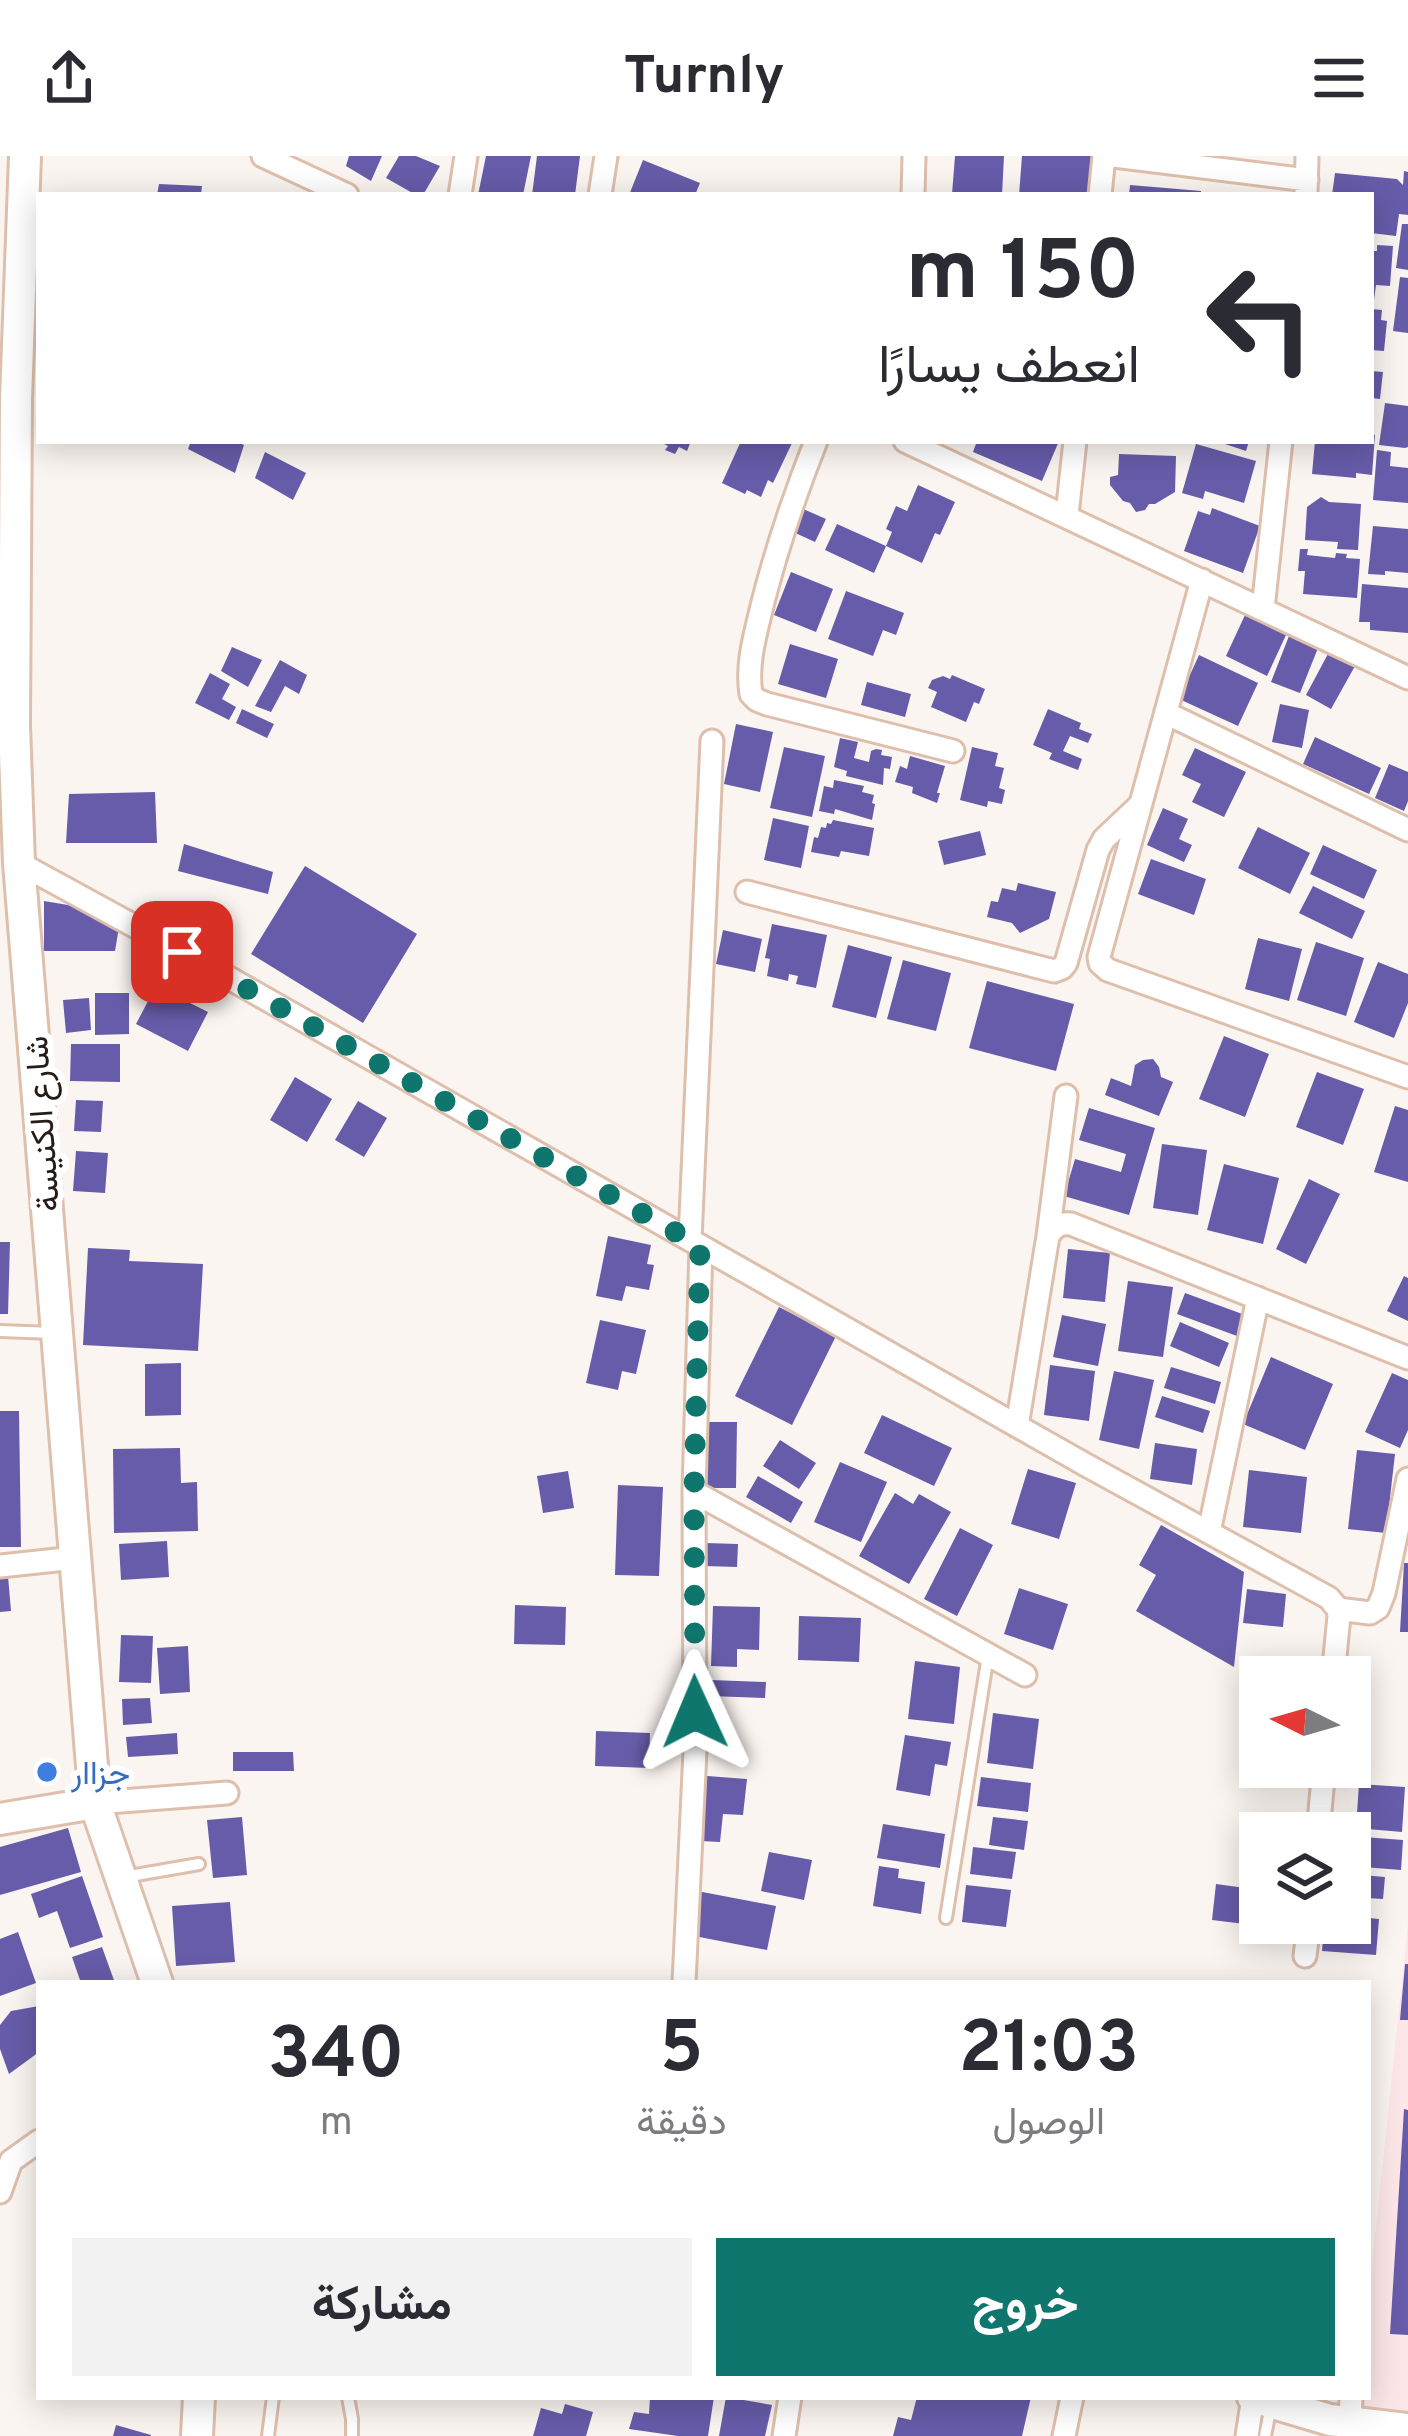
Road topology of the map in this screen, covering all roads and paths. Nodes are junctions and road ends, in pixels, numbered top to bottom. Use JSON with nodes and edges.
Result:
{"nodes":[{"id":1,"x":26,"y":156,"type":"edge"},
{"id":2,"x":262,"y":156,"type":"edge"},
{"id":3,"x":466,"y":156,"type":"edge"},
{"id":4,"x":606,"y":156,"type":"edge"},
{"id":5,"x":914,"y":156,"type":"edge"},
{"id":6,"x":1104,"y":156,"type":"edge"},
{"id":7,"x":1114,"y":156,"type":"edge"},
{"id":8,"x":1307,"y":156,"type":"edge"},
{"id":9,"x":1307,"y":187,"type":"edge"},
{"id":10,"x":340,"y":192,"type":"edge"},
{"id":11,"x":460,"y":192,"type":"edge"},
{"id":12,"x":600,"y":192,"type":"edge"},
{"id":13,"x":913,"y":192,"type":"edge"},
{"id":14,"x":1100,"y":192,"type":"edge"},
{"id":15,"x":10,"y":309,"type":"edge"},
{"id":16,"x":815,"y":444,"type":"edge"},
{"id":17,"x":912,"y":444,"type":"edge"},
{"id":18,"x":1075,"y":444,"type":"edge"},
{"id":19,"x":1281,"y":444,"type":"edge"},
{"id":20,"x":1067,"y":515,"type":"junction"},
{"id":21,"x":7,"y":543,"type":"edge"},
{"id":22,"x":1202,"y":580,"type":"junction"},
{"id":23,"x":1263,"y":609,"type":"junction"},
{"id":24,"x":1408,"y":678,"type":"edge"},
{"id":25,"x":1166,"y":713,"type":"junction"},
{"id":26,"x":712,"y":742,"type":"dead end"},
{"id":27,"x":953,"y":751,"type":"dead end"},
{"id":28,"x":1141,"y":804,"type":"junction"},
{"id":29,"x":1408,"y":830,"type":"edge"},
{"id":30,"x":12,"y":846,"type":"edge"},
{"id":31,"x":747,"y":892,"type":"dead end"},
{"id":32,"x":1408,"y":1077,"type":"edge"},
{"id":33,"x":1066,"y":1096,"type":"dead end"},
{"id":34,"x":1048,"y":1237,"type":"junction"},
{"id":35,"x":695,"y":1243,"type":"junction"},
{"id":36,"x":1258,"y":1298,"type":"junction"},
{"id":37,"x":0,"y":1331,"type":"edge"},
{"id":38,"x":57,"y":1333,"type":"junction"},
{"id":39,"x":1408,"y":1358,"type":"edge"},
{"id":40,"x":1017,"y":1426,"type":"junction"},
{"id":41,"x":1408,"y":1479,"type":"edge"},
{"id":42,"x":694,"y":1492,"type":"junction"},
{"id":43,"x":1209,"y":1532,"type":"junction"},
{"id":44,"x":75,"y":1558,"type":"junction"},
{"id":45,"x":0,"y":1566,"type":"edge"},
{"id":46,"x":1338,"y":1609,"type":"junction"},
{"id":47,"x":988,"y":1655,"type":"junction"},
{"id":48,"x":1335,"y":1656,"type":"edge"},
{"id":49,"x":1025,"y":1675,"type":"dead end"},
{"id":50,"x":227,"y":1793,"type":"dead end"},
{"id":51,"x":94,"y":1804,"type":"junction"},
{"id":52,"x":0,"y":1819,"type":"edge"},
{"id":53,"x":199,"y":1864,"type":"dead end"},
{"id":54,"x":120,"y":1877,"type":"junction"},
{"id":55,"x":946,"y":1918,"type":"dead end"},
{"id":56,"x":1306,"y":1944,"type":"edge"},
{"id":57,"x":1305,"y":1956,"type":"dead end"},
{"id":58,"x":156,"y":1980,"type":"edge"},
{"id":59,"x":684,"y":1980,"type":"edge"},
{"id":60,"x":36,"y":2143,"type":"edge"},
{"id":61,"x":0,"y":2192,"type":"edge"},
{"id":62,"x":199,"y":2400,"type":"edge"},
{"id":63,"x":273,"y":2400,"type":"edge"},
{"id":64,"x":349,"y":2400,"type":"edge"},
{"id":65,"x":790,"y":2400,"type":"edge"},
{"id":66,"x":1071,"y":2400,"type":"edge"},
{"id":67,"x":1259,"y":2400,"type":"edge"},
{"id":68,"x":1259,"y":2400,"type":"edge"},
{"id":69,"x":1267,"y":2400,"type":"edge"},
{"id":70,"x":1350,"y":2410,"type":"edge"},
{"id":71,"x":1408,"y":2429,"type":"edge"},
{"id":72,"x":196,"y":2436,"type":"edge"},
{"id":73,"x":268,"y":2436,"type":"edge"},
{"id":74,"x":352,"y":2436,"type":"edge"},
{"id":75,"x":784,"y":2436,"type":"edge"},
{"id":76,"x":1064,"y":2436,"type":"edge"},
{"id":77,"x":1247,"y":2436,"type":"edge"},
{"id":78,"x":1265,"y":2436,"type":"edge"}],
"edges":[{"from":1,"to":15,"type":"main road","name":"شارع الكنيسة"},
{"from":2,"to":10,"type":"street"},
{"from":3,"to":11,"type":"street"},
{"from":4,"to":12,"type":"street"},
{"from":5,"to":13,"type":"street"},
{"from":6,"to":14,"type":"street"},
{"from":7,"to":9,"type":"street"},
{"from":8,"to":9,"type":"street"},
{"from":15,"to":21,"type":"main road","name":"شارع الكنيسة"},
{"from":16,"to":27,"type":"street"},
{"from":17,"to":20,"type":"street"},
{"from":18,"to":20,"type":"street"},
{"from":19,"to":23,"type":"street"},
{"from":20,"to":22,"type":"street"},
{"from":21,"to":30,"type":"main road","name":"شارع الكنيسة"},
{"from":22,"to":23,"type":"street"},
{"from":22,"to":25,"type":"street"},
{"from":23,"to":24,"type":"street"},
{"from":25,"to":28,"type":"street"},
{"from":25,"to":29,"type":"street"},
{"from":26,"to":35,"type":"street"},
{"from":28,"to":31,"type":"street"},
{"from":28,"to":32,"type":"street"},
{"from":30,"to":35,"type":"street"},
{"from":30,"to":38,"type":"main road","name":"شارع الكنيسة"},
{"from":33,"to":34,"type":"street"},
{"from":34,"to":36,"type":"street"},
{"from":34,"to":40,"type":"street"},
{"from":35,"to":40,"type":"street"},
{"from":35,"to":42,"type":"street"},
{"from":36,"to":39,"type":"street"},
{"from":36,"to":43,"type":"street"},
{"from":37,"to":38,"type":"lane"},
{"from":38,"to":44,"type":"main road","name":"شارع الكنيسة"},
{"from":40,"to":43,"type":"street"},
{"from":41,"to":46,"type":"street"},
{"from":42,"to":47,"type":"street"},
{"from":42,"to":59,"type":"street"},
{"from":43,"to":46,"type":"street"},
{"from":44,"to":45,"type":"street"},
{"from":44,"to":51,"type":"main road","name":"شارع الكنيسة"},
{"from":46,"to":48,"type":"street"},
{"from":47,"to":49,"type":"street"},
{"from":47,"to":55,"type":"lane"},
{"from":50,"to":51,"type":"street"},
{"from":51,"to":52,"type":"main road"},
{"from":51,"to":54,"type":"main road","name":"شارع الكنيسة"},
{"from":53,"to":54,"type":"lane"},
{"from":54,"to":58,"type":"main road","name":"شارع الكنيسة"},
{"from":56,"to":57,"type":"street"},
{"from":60,"to":61,"type":"street"},
{"from":62,"to":72,"type":"main road"},
{"from":63,"to":73,"type":"lane"},
{"from":64,"to":74,"type":"lane"},
{"from":65,"to":75,"type":"street"},
{"from":66,"to":76,"type":"street"},
{"from":67,"to":77,"type":"street"},
{"from":68,"to":78,"type":"lane"},
{"from":69,"to":70,"type":"main road"},
{"from":70,"to":71,"type":"main road"}]}
